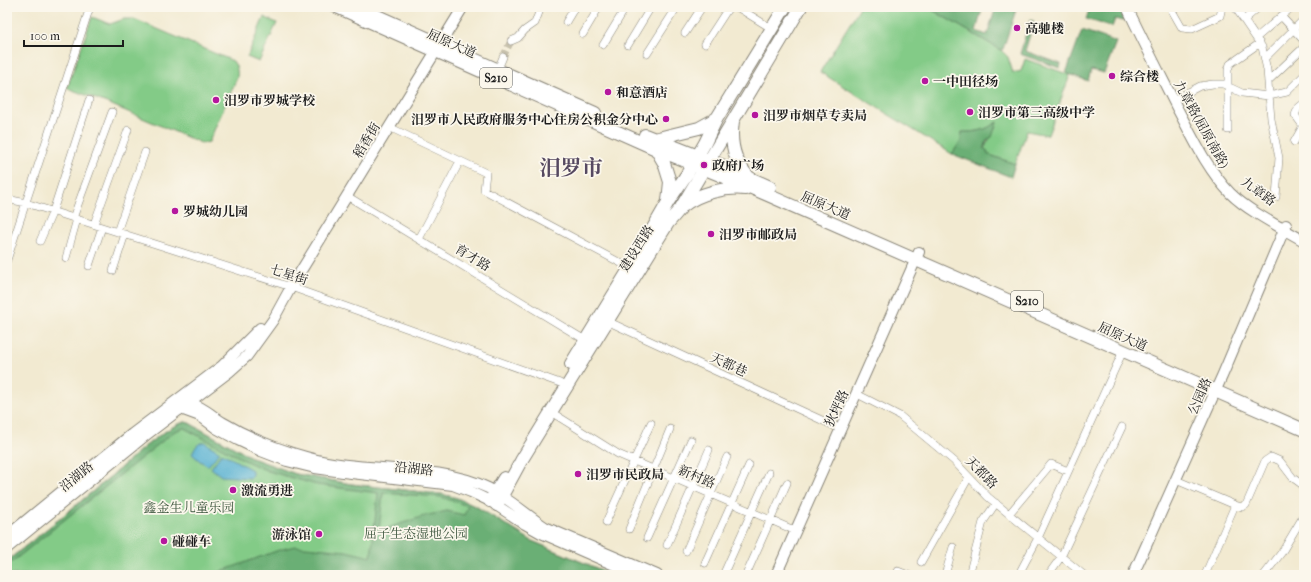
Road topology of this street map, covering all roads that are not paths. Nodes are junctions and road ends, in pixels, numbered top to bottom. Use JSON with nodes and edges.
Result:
{"nodes":[{"id":1,"x":90,"y":7,"type":"edge"},
{"id":2,"x":337,"y":7,"type":"edge"},
{"id":3,"x":358,"y":7,"type":"edge"},
{"id":4,"x":456,"y":7,"type":"edge"},
{"id":5,"x":463,"y":7,"type":"edge"},
{"id":6,"x":541,"y":7,"type":"edge"},
{"id":7,"x":575,"y":7,"type":"edge"},
{"id":8,"x":600,"y":7,"type":"edge"},
{"id":9,"x":626,"y":7,"type":"edge"},
{"id":10,"x":651,"y":7,"type":"edge"},
{"id":11,"x":677,"y":7,"type":"edge"},
{"id":12,"x":702,"y":7,"type":"edge"},
{"id":13,"x":729,"y":7,"type":"edge"},
{"id":14,"x":737,"y":7,"type":"edge"},
{"id":15,"x":786,"y":7,"type":"edge"},
{"id":16,"x":801,"y":7,"type":"edge"},
{"id":17,"x":1127,"y":7,"type":"edge"},
{"id":18,"x":1133,"y":7,"type":"edge"},
{"id":19,"x":1170,"y":7,"type":"edge"},
{"id":20,"x":1222,"y":7,"type":"edge"},
{"id":21,"x":1235,"y":7,"type":"edge"},
{"id":22,"x":1258,"y":7,"type":"edge"},
{"id":23,"x":1292,"y":7,"type":"edge"},
{"id":24,"x":1281,"y":16,"type":"junction"},
{"id":25,"x":1304,"y":19,"type":"edge"},
{"id":26,"x":1244,"y":20,"type":"junction"},
{"id":27,"x":566,"y":22,"type":"dead end"},
{"id":28,"x":774,"y":26,"type":"junction"},
{"id":29,"x":1293,"y":29,"type":"junction"},
{"id":30,"x":583,"y":34,"type":"dead end"},
{"id":31,"x":685,"y":34,"type":"dead end"},
{"id":32,"x":512,"y":41,"type":"tunnel mouth"},
{"id":33,"x":1258,"y":41,"type":"junction"},
{"id":34,"x":1304,"y":41,"type":"edge"},
{"id":35,"x":705,"y":44,"type":"dead end"},
{"id":36,"x":603,"y":45,"type":"dead end"},
{"id":37,"x":628,"y":45,"type":"dead end"},
{"id":38,"x":1304,"y":46,"type":"edge"},
{"id":39,"x":436,"y":47,"type":"junction"},
{"id":40,"x":647,"y":54,"type":"dead end"},
{"id":41,"x":503,"y":57,"type":"tunnel mouth"},
{"id":42,"x":1265,"y":58,"type":"junction"},
{"id":43,"x":498,"y":69,"type":"junction"},
{"id":44,"x":1304,"y":75,"type":"edge"},
{"id":45,"x":1268,"y":81,"type":"junction"},
{"id":46,"x":1228,"y":86,"type":"junction"},
{"id":47,"x":1270,"y":96,"type":"junction"},
{"id":48,"x":1178,"y":98,"type":"junction"},
{"id":49,"x":89,"y":100,"type":"dead end"},
{"id":50,"x":1304,"y":103,"type":"edge"},
{"id":51,"x":112,"y":112,"type":"dead end"},
{"id":52,"x":717,"y":118,"type":"junction"},
{"id":53,"x":734,"y":118,"type":"junction"},
{"id":54,"x":1304,"y":126,"type":"edge"},
{"id":55,"x":389,"y":127,"type":"junction"},
{"id":56,"x":128,"y":130,"type":"dead end"},
{"id":57,"x":1228,"y":130,"type":"dead end"},
{"id":58,"x":1294,"y":142,"type":"dead end"},
{"id":59,"x":655,"y":144,"type":"junction"},
{"id":60,"x":145,"y":152,"type":"dead end"},
{"id":61,"x":460,"y":161,"type":"junction"},
{"id":62,"x":700,"y":162,"type":"junction"},
{"id":63,"x":753,"y":184,"type":"junction"},
{"id":64,"x":347,"y":196,"type":"junction"},
{"id":65,"x":1276,"y":197,"type":"dead end"},
{"id":66,"x":7,"y":199,"type":"edge"},
{"id":67,"x":668,"y":202,"type":"junction"},
{"id":68,"x":26,"y":203,"type":"junction"},
{"id":69,"x":680,"y":209,"type":"junction"},
{"id":70,"x":53,"y":211,"type":"junction"},
{"id":71,"x":75,"y":218,"type":"junction"},
{"id":72,"x":94,"y":224,"type":"junction"},
{"id":73,"x":102,"y":227,"type":"junction"},
{"id":74,"x":1285,"y":227,"type":"junction"},
{"id":75,"x":117,"y":232,"type":"junction"},
{"id":76,"x":125,"y":234,"type":"junction"},
{"id":77,"x":1304,"y":236,"type":"edge"},
{"id":78,"x":419,"y":239,"type":"junction"},
{"id":79,"x":40,"y":241,"type":"dead end"},
{"id":80,"x":1304,"y":241,"type":"edge"},
{"id":81,"x":917,"y":256,"type":"junction"},
{"id":82,"x":66,"y":258,"type":"dead end"},
{"id":83,"x":7,"y":260,"type":"edge"},
{"id":84,"x":89,"y":266,"type":"dead end"},
{"id":85,"x":630,"y":268,"type":"junction"},
{"id":86,"x":113,"y":271,"type":"dead end"},
{"id":87,"x":289,"y":287,"type":"junction"},
{"id":88,"x":607,"y":321,"type":"junction"},
{"id":89,"x":585,"y":340,"type":"junction"},
{"id":90,"x":1123,"y":351,"type":"junction"},
{"id":91,"x":560,"y":383,"type":"junction"},
{"id":92,"x":1217,"y":387,"type":"junction"},
{"id":93,"x":209,"y":388,"type":"junction"},
{"id":94,"x":857,"y":394,"type":"junction"},
{"id":95,"x":182,"y":404,"type":"junction"},
{"id":96,"x":204,"y":409,"type":"junction"},
{"id":97,"x":551,"y":412,"type":"junction"},
{"id":98,"x":1304,"y":422,"type":"edge"},
{"id":99,"x":651,"y":423,"type":"dead end"},
{"id":100,"x":1122,"y":427,"type":"dead end"},
{"id":101,"x":670,"y":429,"type":"dead end"},
{"id":102,"x":840,"y":429,"type":"junction"},
{"id":103,"x":1304,"y":430,"type":"edge"},
{"id":104,"x":691,"y":440,"type":"dead end"},
{"id":105,"x":709,"y":450,"type":"dead end"},
{"id":106,"x":726,"y":457,"type":"dead end"},
{"id":107,"x":633,"y":461,"type":"junction"},
{"id":108,"x":749,"y":465,"type":"dead end"},
{"id":109,"x":654,"y":470,"type":"junction"},
{"id":110,"x":1068,"y":471,"type":"junction"},
{"id":111,"x":769,"y":473,"type":"dead end"},
{"id":112,"x":969,"y":477,"type":"junction"},
{"id":113,"x":674,"y":478,"type":"junction"},
{"id":114,"x":1176,"y":480,"type":"junction"},
{"id":115,"x":456,"y":481,"type":"junction"},
{"id":116,"x":787,"y":483,"type":"dead end"},
{"id":117,"x":1304,"y":486,"type":"edge"},
{"id":118,"x":693,"y":487,"type":"junction"},
{"id":119,"x":710,"y":494,"type":"junction"},
{"id":120,"x":497,"y":499,"type":"junction"},
{"id":121,"x":731,"y":503,"type":"junction"},
{"id":122,"x":996,"y":503,"type":"junction"},
{"id":123,"x":1235,"y":505,"type":"junction"},
{"id":124,"x":751,"y":512,"type":"junction"},
{"id":125,"x":1009,"y":514,"type":"junction"},
{"id":126,"x":1304,"y":515,"type":"edge"},
{"id":127,"x":770,"y":520,"type":"junction"},
{"id":128,"x":606,"y":522,"type":"dead end"},
{"id":129,"x":629,"y":528,"type":"dead end"},
{"id":130,"x":796,"y":531,"type":"junction"},
{"id":131,"x":7,"y":536,"type":"edge"},
{"id":132,"x":647,"y":538,"type":"dead end"},
{"id":133,"x":1038,"y":538,"type":"junction"},
{"id":134,"x":667,"y":545,"type":"dead end"},
{"id":135,"x":7,"y":548,"type":"edge"},
{"id":136,"x":953,"y":548,"type":"dead end"},
{"id":137,"x":686,"y":551,"type":"dead end"},
{"id":138,"x":1061,"y":557,"type":"junction"},
{"id":139,"x":921,"y":562,"type":"dead end"},
{"id":140,"x":704,"y":563,"type":"dead end"},
{"id":141,"x":898,"y":571,"type":"dead end"},
{"id":142,"x":724,"y":572,"type":"dead end"},
{"id":143,"x":1079,"y":573,"type":"edge"},
{"id":144,"x":637,"y":575,"type":"edge"},
{"id":145,"x":657,"y":575,"type":"edge"},
{"id":146,"x":746,"y":575,"type":"edge"},
{"id":147,"x":776,"y":575,"type":"edge"},
{"id":148,"x":908,"y":575,"type":"edge"},
{"id":149,"x":945,"y":575,"type":"edge"},
{"id":150,"x":969,"y":575,"type":"edge"},
{"id":151,"x":1020,"y":575,"type":"edge"},
{"id":152,"x":1048,"y":575,"type":"edge"},
{"id":153,"x":1133,"y":575,"type":"edge"},
{"id":154,"x":1205,"y":575,"type":"edge"},
{"id":155,"x":1264,"y":575,"type":"edge"}],
"edges":[{"from":1,"to":68,"type":"street"},
{"from":2,"to":39,"type":"main road","name":"屈原大道","number":"S210"},
{"from":3,"to":39,"type":"main road","name":"屈原大道","number":"S210"},
{"from":4,"to":39,"type":"street"},
{"from":5,"to":39,"type":"street","name":"稻香街"},
{"from":6,"to":32,"type":"street"},
{"from":7,"to":27,"type":"street"},
{"from":8,"to":30,"type":"street"},
{"from":9,"to":36,"type":"street"},
{"from":10,"to":37,"type":"street"},
{"from":11,"to":40,"type":"street"},
{"from":12,"to":31,"type":"street"},
{"from":13,"to":35,"type":"street"},
{"from":14,"to":28,"type":"street"},
{"from":15,"to":28,"type":"main road","name":"建设西路"},
{"from":16,"to":53,"type":"main road","name":"建设西路"},
{"from":17,"to":74,"type":"street","name":"九章路(屈原南路)"},
{"from":18,"to":48,"type":"street","name":"九章路"},
{"from":19,"to":20,"type":"street"},
{"from":21,"to":26,"type":"street"},
{"from":22,"to":26,"type":"street"},
{"from":23,"to":24,"type":"street"},
{"from":24,"to":29,"type":"street"},
{"from":24,"to":33,"type":"street"},
{"from":25,"to":29,"type":"street"},
{"from":26,"to":33,"type":"street"},
{"from":28,"to":52,"type":"main road","name":"建设西路"},
{"from":29,"to":34,"type":"street"},
{"from":29,"to":42,"type":"street"},
{"from":33,"to":42,"type":"street"},
{"from":33,"to":46,"type":"street"},
{"from":38,"to":45,"type":"street"},
{"from":39,"to":43,"type":"main road","name":"屈原大道","number":"S210"},
{"from":39,"to":55,"type":"street","name":"稻香街"},
{"from":39,"to":59,"type":"main road","name":"屈原大道","number":"S210"},
{"from":39,"to":87,"type":"street"},
{"from":41,"to":43,"type":"street"},
{"from":42,"to":45,"type":"street"},
{"from":43,"to":59,"type":"main road","name":"屈原大道","number":"S210"},
{"from":44,"to":47,"type":"street"},
{"from":45,"to":47,"type":"street"},
{"from":46,"to":47,"type":"street"},
{"from":46,"to":48,"type":"street"},
{"from":46,"to":57,"type":"street"},
{"from":47,"to":65,"type":"street"},
{"from":48,"to":74,"type":"street","name":"九章路"},
{"from":49,"to":70,"type":"street"},
{"from":50,"to":54,"type":"street"},
{"from":51,"to":71,"type":"street"},
{"from":52,"to":59,"type":"main road"},
{"from":52,"to":62,"type":"main road","name":"建设西路"},
{"from":53,"to":62,"type":"main road","name":"建设西路"},
{"from":53,"to":63,"type":"main road"},
{"from":54,"to":58,"type":"street"},
{"from":55,"to":61,"type":"street"},
{"from":55,"to":64,"type":"street","name":"稻香街"},
{"from":56,"to":72,"type":"street"},
{"from":59,"to":62,"type":"main road","name":"屈原大道","number":"S210"},
{"from":59,"to":67,"type":"main road"},
{"from":60,"to":75,"type":"street"},
{"from":61,"to":78,"type":"street"},
{"from":61,"to":85,"type":"street"},
{"from":62,"to":63,"type":"main road","name":"屈原大道","number":"S210"},
{"from":62,"to":67,"type":"main road","name":"建设西路"},
{"from":62,"to":69,"type":"main road","name":"建设西路"},
{"from":63,"to":69,"type":"main road"},
{"from":63,"to":81,"type":"main road","name":"屈原大道","number":"S210"},
{"from":64,"to":78,"type":"street","name":"育才路"},
{"from":64,"to":87,"type":"street","name":"稻香街"},
{"from":66,"to":68,"type":"street","name":"七星街"},
{"from":67,"to":85,"type":"main road","name":"建设西路"},
{"from":68,"to":70,"type":"street","name":"七星街"},
{"from":68,"to":83,"type":"street"},
{"from":69,"to":88,"type":"main road","name":"建设西路"},
{"from":70,"to":71,"type":"street","name":"七星街"},
{"from":70,"to":79,"type":"street"},
{"from":71,"to":72,"type":"street","name":"七星街"},
{"from":71,"to":82,"type":"street"},
{"from":72,"to":73,"type":"street","name":"七星街"},
{"from":73,"to":75,"type":"street","name":"七星街"},
{"from":73,"to":84,"type":"street"},
{"from":74,"to":77,"type":"street","name":"九章路"},
{"from":74,"to":80,"type":"street","name":"九章路(屈原南路)"},
{"from":74,"to":92,"type":"street","name":"公园路"},
{"from":75,"to":76,"type":"street","name":"七星街"},
{"from":76,"to":86,"type":"street"},
{"from":76,"to":87,"type":"street","name":"七星街"},
{"from":78,"to":89,"type":"street","name":"育才路"},
{"from":81,"to":90,"type":"main road","name":"屈原大道","number":"S210"},
{"from":81,"to":92,"type":"main road","name":"屈原大道","number":"S210"},
{"from":81,"to":94,"type":"street","name":"狄坪路"},
{"from":85,"to":89,"type":"main road","name":"建设西路"},
{"from":87,"to":91,"type":"street","name":"七星街"},
{"from":87,"to":93,"type":"street","name":"沿湖路"},
{"from":87,"to":95,"type":"street","name":"沿湖路"},
{"from":88,"to":97,"type":"main road","name":"建设西路"},
{"from":88,"to":102,"type":"street","name":"天都巷"},
{"from":89,"to":91,"type":"main road","name":"建设西路"},
{"from":90,"to":92,"type":"main road","name":"屈原大道","number":"S210"},
{"from":90,"to":110,"type":"street"},
{"from":91,"to":120,"type":"main road","name":"建设西路"},
{"from":92,"to":98,"type":"main road","name":"屈原大道","number":"S210"},
{"from":92,"to":103,"type":"main road","name":"屈原大道","number":"S210"},
{"from":92,"to":114,"type":"street","name":"公园路"},
{"from":93,"to":95,"type":"street","name":"沿湖路"},
{"from":93,"to":96,"type":"street"},
{"from":94,"to":102,"type":"street","name":"狄坪路"},
{"from":94,"to":112,"type":"street","name":"天都路"},
{"from":95,"to":96,"type":"street","name":"沿湖路"},
{"from":95,"to":115,"type":"street","name":"沿湖路"},
{"from":95,"to":131,"type":"street","name":"沿湖路"},
{"from":95,"to":135,"type":"street","name":"沿湖路"},
{"from":96,"to":115,"type":"street","name":"沿湖路"},
{"from":97,"to":107,"type":"street","name":"新村路"},
{"from":97,"to":120,"type":"main road","name":"建设西路"},
{"from":99,"to":107,"type":"street"},
{"from":100,"to":138,"type":"street"},
{"from":101,"to":109,"type":"street"},
{"from":102,"to":130,"type":"street","name":"狄坪路"},
{"from":104,"to":113,"type":"street"},
{"from":105,"to":118,"type":"street"},
{"from":106,"to":119,"type":"street"},
{"from":107,"to":109,"type":"street","name":"新村路"},
{"from":107,"to":128,"type":"street"},
{"from":108,"to":121,"type":"street"},
{"from":109,"to":113,"type":"street","name":"新村路"},
{"from":109,"to":129,"type":"street"},
{"from":110,"to":125,"type":"street"},
{"from":110,"to":133,"type":"street"},
{"from":111,"to":124,"type":"street"},
{"from":112,"to":122,"type":"street","name":"天都路"},
{"from":112,"to":139,"type":"street"},
{"from":113,"to":118,"type":"street","name":"新村路"},
{"from":113,"to":132,"type":"street"},
{"from":114,"to":123,"type":"street"},
{"from":114,"to":153,"type":"street","name":"公园路"},
{"from":115,"to":120,"type":"street","name":"沿湖路"},
{"from":116,"to":127,"type":"street"},
{"from":117,"to":123,"type":"street"},
{"from":118,"to":119,"type":"street","name":"新村路"},
{"from":118,"to":134,"type":"street"},
{"from":119,"to":121,"type":"street","name":"新村路"},
{"from":119,"to":137,"type":"street"},
{"from":120,"to":144,"type":"street","name":"沿湖路"},
{"from":120,"to":145,"type":"street","name":"沿湖路"},
{"from":121,"to":124,"type":"street","name":"新村路"},
{"from":121,"to":140,"type":"street"},
{"from":122,"to":125,"type":"street","name":"天都路"},
{"from":122,"to":150,"type":"street"},
{"from":123,"to":154,"type":"street"},
{"from":124,"to":127,"type":"street","name":"新村路"},
{"from":124,"to":142,"type":"street"},
{"from":125,"to":133,"type":"street","name":"天都路"},
{"from":126,"to":155,"type":"street"},
{"from":127,"to":130,"type":"street","name":"新村路"},
{"from":127,"to":146,"type":"street"},
{"from":130,"to":147,"type":"street","name":"狄坪路"},
{"from":133,"to":138,"type":"street","name":"天都路"},
{"from":133,"to":151,"type":"street"},
{"from":136,"to":149,"type":"street"},
{"from":138,"to":143,"type":"street","name":"天都路"},
{"from":138,"to":152,"type":"street"},
{"from":141,"to":148,"type":"street"}]}
